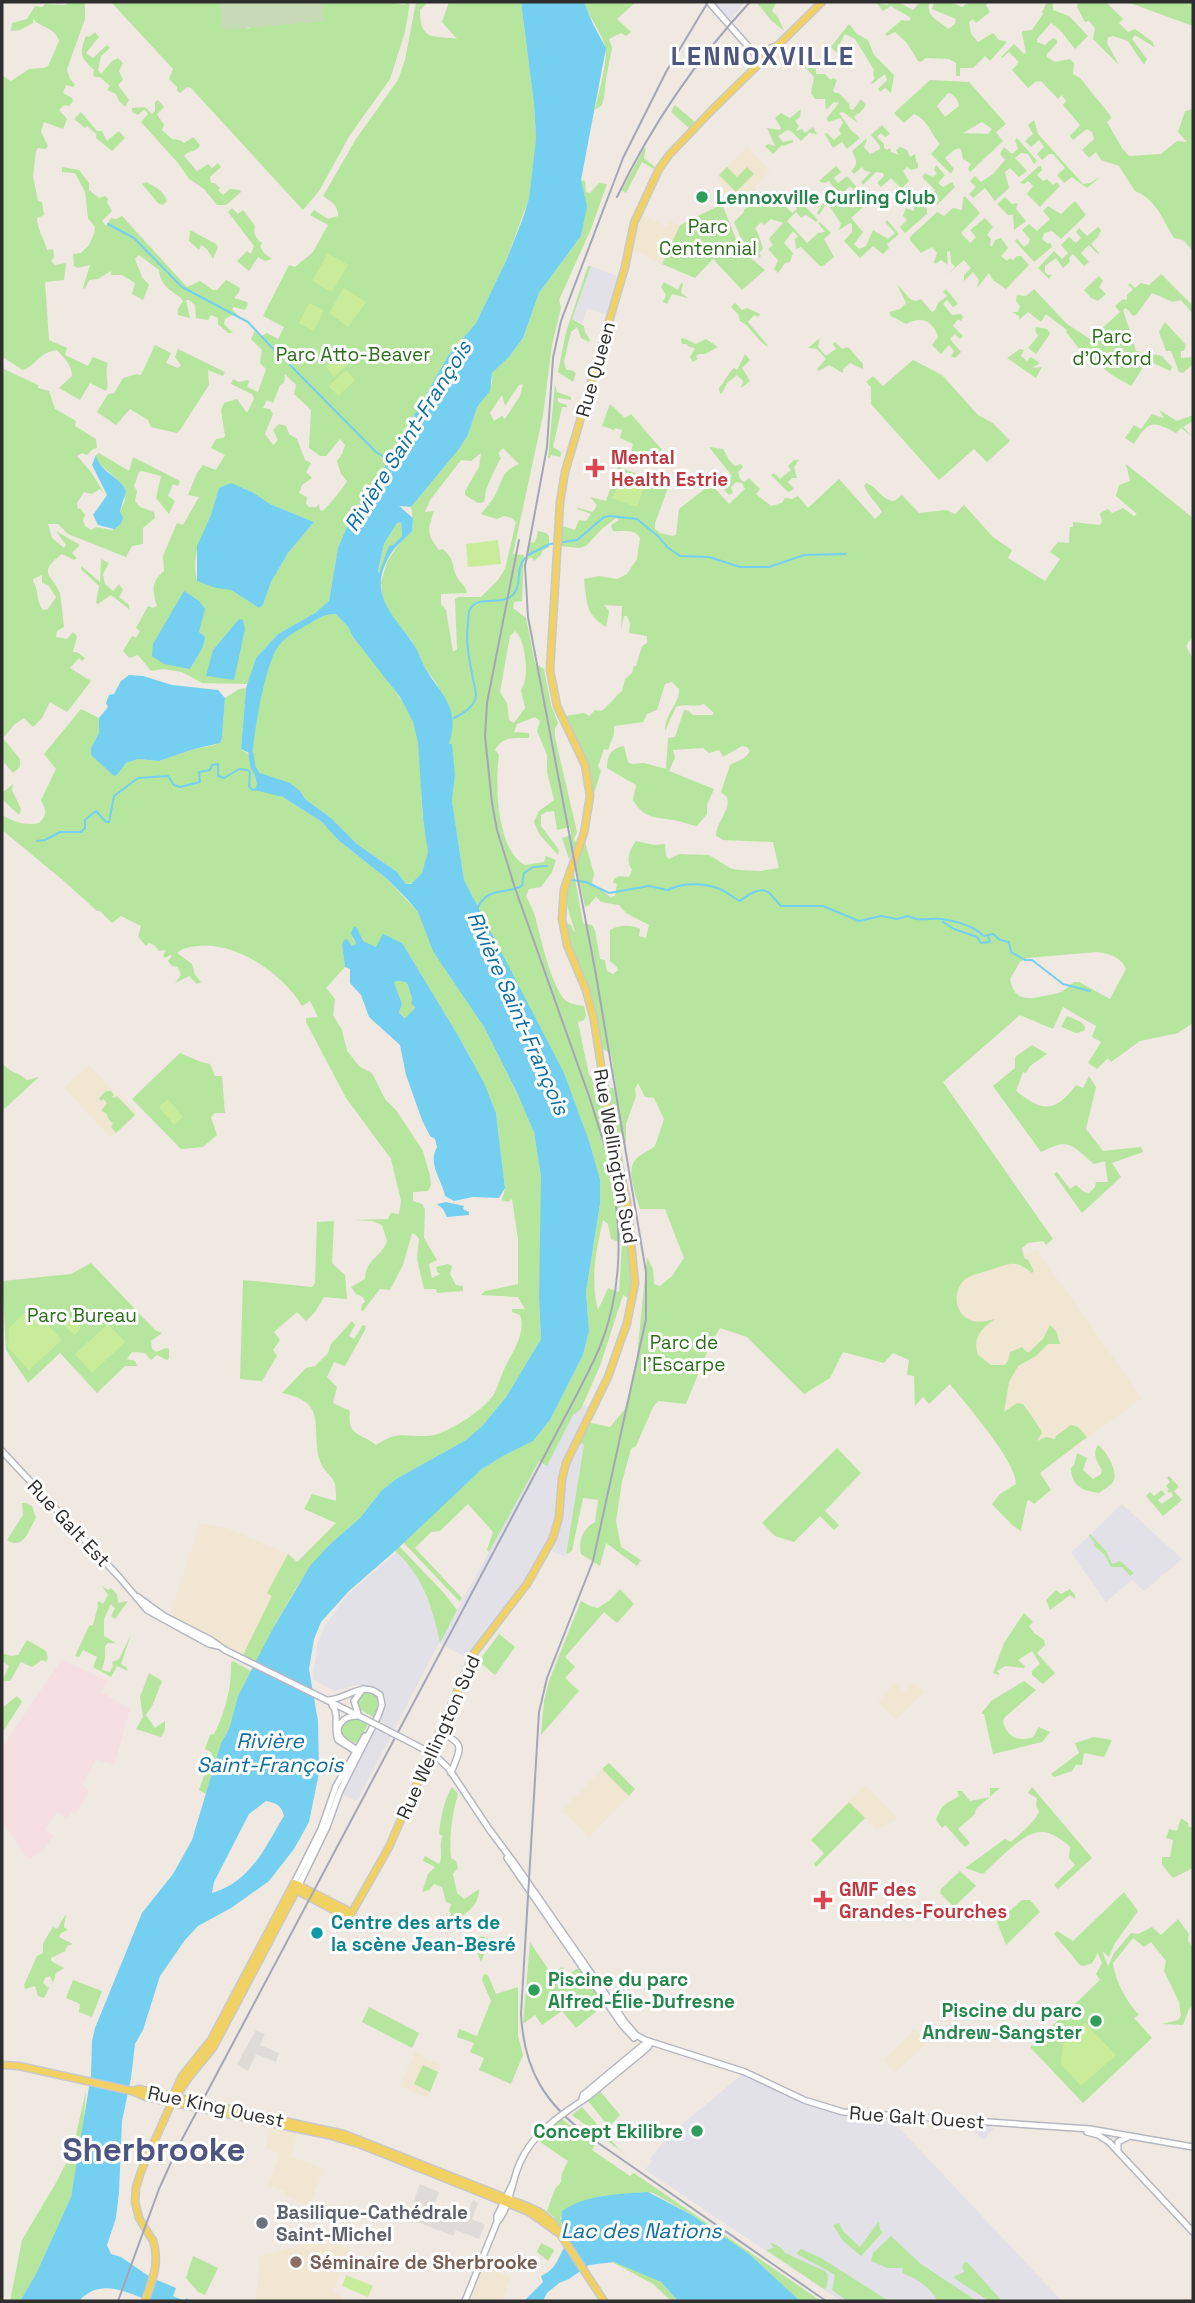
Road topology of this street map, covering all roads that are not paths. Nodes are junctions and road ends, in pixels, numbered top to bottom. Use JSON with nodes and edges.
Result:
{"nodes":[{"id":1,"x":709,"y":2,"type":"edge"},
{"id":2,"x":822,"y":2,"type":"edge"},
{"id":3,"x":776,"y":47,"type":"junction"},
{"id":4,"x":749,"y":48,"type":"junction"},
{"id":5,"x":761,"y":61,"type":"junction"},
{"id":6,"x":590,"y":802,"type":"joint"},
{"id":7,"x":2,"y":1451,"type":"edge"},
{"id":8,"x":365,"y":1688,"type":"junction"},
{"id":9,"x":317,"y":1697,"type":"joint"},
{"id":10,"x":326,"y":1700,"type":"junction"},
{"id":11,"x":360,"y":1716,"type":"junction"},
{"id":12,"x":372,"y":1721,"type":"junction"},
{"id":13,"x":440,"y":1732,"type":"junction"},
{"id":14,"x":454,"y":1738,"type":"junction"},
{"id":15,"x":434,"y":1745,"type":"junction"},
{"id":16,"x":357,"y":1751,"type":"junction"},
{"id":17,"x":459,"y":1751,"type":"junction"},
{"id":18,"x":437,"y":1756,"type":"junction"},
{"id":19,"x":451,"y":1773,"type":"junction"},
{"id":20,"x":296,"y":1886,"type":"junction"},
{"id":21,"x":651,"y":2042,"type":"junction"},
{"id":22,"x":2,"y":2065,"type":"edge"},
{"id":23,"x":173,"y":2098,"type":"junction"},
{"id":24,"x":1081,"y":2130,"type":"junction"},
{"id":25,"x":1129,"y":2137,"type":"junction"},
{"id":26,"x":1193,"y":2147,"type":"edge"},
{"id":27,"x":1118,"y":2151,"type":"junction"},
{"id":28,"x":506,"y":2200,"type":"junction"},
{"id":29,"x":1193,"y":2232,"type":"edge"},
{"id":30,"x":145,"y":2301,"type":"edge"},
{"id":31,"x":465,"y":2301,"type":"edge"},
{"id":32,"x":604,"y":2301,"type":"edge"}],
"edges":[{"from":1,"to":4,"type":"main road"},
{"from":2,"to":3,"type":"main road","name":"Rue Queen"},
{"from":3,"to":4,"type":"main road"},
{"from":3,"to":5,"type":"main road","name":"Rue Queen"},
{"from":4,"to":5,"type":"main road"},
{"from":5,"to":6,"type":"main road","name":"Rue Queen"},
{"from":6,"to":13,"type":"main road","name":"Rue Wellington Sud"},
{"from":7,"to":9,"type":"main road","name":"Rue Galt Est"},
{"from":8,"to":10,"type":"main road"},
{"from":8,"to":11,"type":"main road"},
{"from":8,"to":12,"type":"main road"},
{"from":9,"to":10,"type":"main road","name":"Rue Galt Ouest"},
{"from":10,"to":11,"type":"main road","name":"Rue Galt Ouest"},
{"from":10,"to":16,"type":"main road"},
{"from":11,"to":12,"type":"main road","name":"Rue Galt Ouest"},
{"from":11,"to":16,"type":"main road"},
{"from":12,"to":16,"type":"main road"},
{"from":12,"to":18,"type":"main road","name":"Rue Galt Ouest","bridge":true},
{"from":13,"to":14,"type":"main road"},
{"from":13,"to":15,"type":"main road","name":"Rue Wellington Sud"},
{"from":14,"to":15,"type":"main road"},
{"from":14,"to":17,"type":"main road"},
{"from":15,"to":20,"type":"main road","name":"Rue Wellington Sud"},
{"from":16,"to":20,"type":"main road"},
{"from":17,"to":18,"type":"main road"},
{"from":17,"to":19,"type":"main road"},
{"from":18,"to":19,"type":"main road","name":"Rue Galt Ouest"},
{"from":19,"to":21,"type":"main road","name":"Rue Galt Ouest"},
{"from":20,"to":23,"type":"main road"},
{"from":21,"to":24,"type":"main road","name":"Rue Galt Ouest"},
{"from":21,"to":28,"type":"main road","bridge":true},
{"from":22,"to":23,"type":"main road","name":"Rue King Ouest"},
{"from":23,"to":28,"type":"main road","name":"Rue King Ouest"},
{"from":23,"to":30,"type":"main road"},
{"from":24,"to":25,"type":"main road","name":"Rue Galt Ouest"},
{"from":24,"to":27,"type":"main road"},
{"from":25,"to":26,"type":"main road","name":"Rue Galt Ouest"},
{"from":25,"to":27,"type":"main road"},
{"from":27,"to":29,"type":"main road"},
{"from":28,"to":31,"type":"main road"},
{"from":28,"to":32,"type":"main road","name":"Rue King Ouest"}]}
